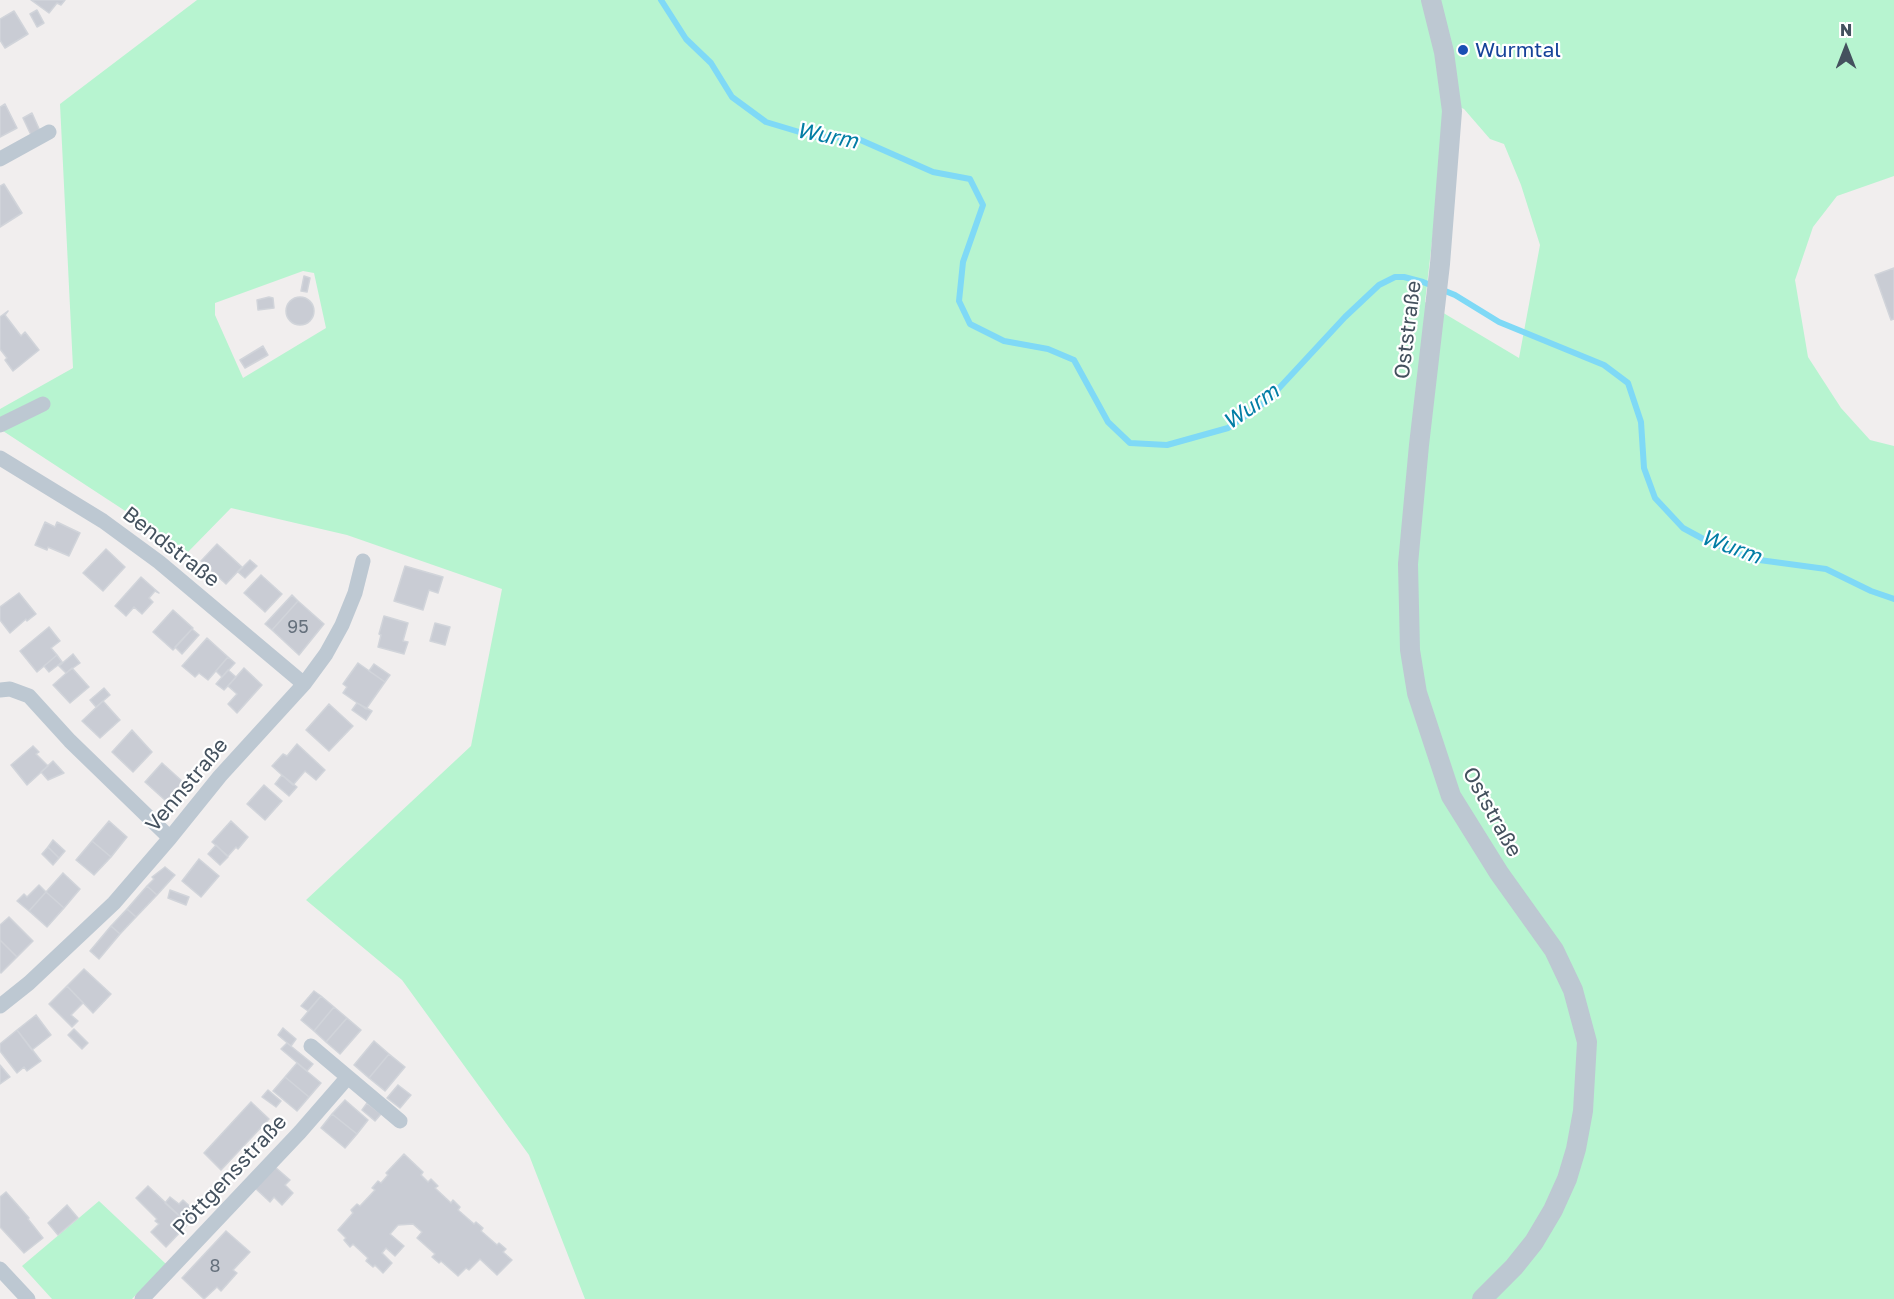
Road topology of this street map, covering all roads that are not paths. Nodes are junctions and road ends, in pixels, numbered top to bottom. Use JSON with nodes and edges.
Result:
{"nodes":[{"id":1,"x":1431,"y":0,"type":"edge"},
{"id":2,"x":49,"y":132,"type":"dead end"},
{"id":3,"x":0,"y":159,"type":"edge"},
{"id":4,"x":43,"y":404,"type":"dead end"},
{"id":5,"x":0,"y":425,"type":"edge"},
{"id":6,"x":0,"y":458,"type":"edge"},
{"id":7,"x":363,"y":561,"type":"dead end"},
{"id":8,"x":304,"y":684,"type":"junction"},
{"id":9,"x":0,"y":690,"type":"edge"},
{"id":10,"x":170,"y":838,"type":"junction"},
{"id":11,"x":0,"y":1006,"type":"edge"},
{"id":12,"x":311,"y":1046,"type":"dead end"},
{"id":13,"x":347,"y":1077,"type":"junction"},
{"id":14,"x":400,"y":1121,"type":"dead end"},
{"id":15,"x":0,"y":1269,"type":"edge"},
{"id":16,"x":28,"y":1299,"type":"edge"},
{"id":17,"x":142,"y":1299,"type":"edge"},
{"id":18,"x":1482,"y":1299,"type":"edge"}],
"edges":[{"from":1,"to":18,"type":"street","name":"Oststraße"},
{"from":2,"to":3,"type":"street"},
{"from":4,"to":5,"type":"street"},
{"from":6,"to":8,"type":"street","name":"Bendstraße"},
{"from":7,"to":8,"type":"street","name":"Vennstraße"},
{"from":8,"to":10,"type":"street","name":"Vennstraße"},
{"from":9,"to":10,"type":"street"},
{"from":10,"to":11,"type":"street","name":"Vennstraße"},
{"from":12,"to":13,"type":"street"},
{"from":13,"to":14,"type":"street"},
{"from":13,"to":17,"type":"street","name":"Pöttgensstraße"},
{"from":15,"to":16,"type":"street"}]}
